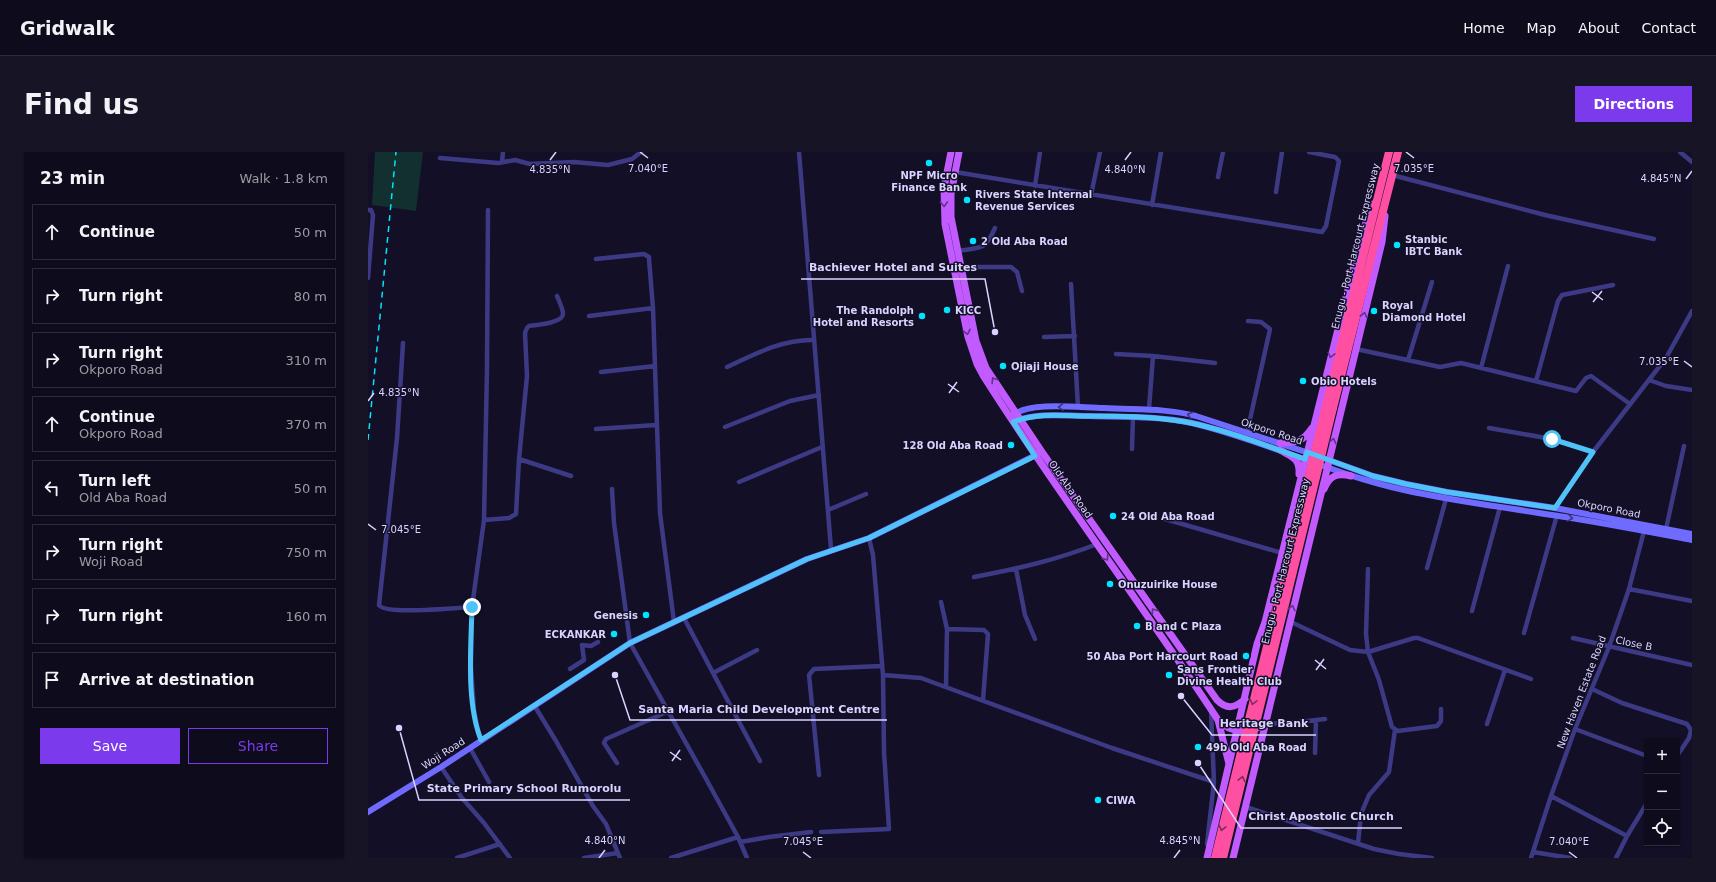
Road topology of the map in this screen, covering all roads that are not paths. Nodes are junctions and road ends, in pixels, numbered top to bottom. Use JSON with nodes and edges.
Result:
{"nodes":[{"id":1,"x":503,"y":152,"type":"edge"},
{"id":2,"x":641,"y":152,"type":"edge"},
{"id":3,"x":799,"y":152,"type":"edge"},
{"id":4,"x":951,"y":152,"type":"edge"},
{"id":5,"x":959,"y":152,"type":"edge"},
{"id":6,"x":1040,"y":152,"type":"edge"},
{"id":7,"x":1100,"y":152,"type":"edge"},
{"id":8,"x":1161,"y":152,"type":"edge"},
{"id":9,"x":1223,"y":152,"type":"edge"},
{"id":10,"x":1282,"y":152,"type":"edge"},
{"id":11,"x":1309,"y":152,"type":"edge"},
{"id":12,"x":1389,"y":152,"type":"edge"},
{"id":13,"x":1398,"y":152,"type":"edge"},
{"id":14,"x":1680,"y":152,"type":"edge"},
{"id":15,"x":1323,"y":153,"type":"edge"},
{"id":16,"x":440,"y":158,"type":"dead end"},
{"id":17,"x":502,"y":162,"type":"junction"},
{"id":18,"x":1692,"y":162,"type":"edge"},
{"id":19,"x":955,"y":172,"type":"junction"},
{"id":20,"x":1392,"y":175,"type":"junction"},
{"id":21,"x":1218,"y":177,"type":"dead end"},
{"id":22,"x":1382,"y":183,"type":"junction"},
{"id":23,"x":1035,"y":186,"type":"junction"},
{"id":24,"x":1276,"y":192,"type":"dead end"},
{"id":25,"x":1091,"y":195,"type":"junction"},
{"id":26,"x":1387,"y":195,"type":"junction"},
{"id":27,"x":1152,"y":205,"type":"junction"},
{"id":28,"x":368,"y":210,"type":"edge"},
{"id":29,"x":488,"y":210,"type":"dead end"},
{"id":30,"x":995,"y":228,"type":"dead end"},
{"id":31,"x":1654,"y":239,"type":"dead end"},
{"id":32,"x":958,"y":251,"type":"junction"},
{"id":33,"x":596,"y":259,"type":"dead end"},
{"id":34,"x":1508,"y":266,"type":"dead end"},
{"id":35,"x":961,"y":267,"type":"junction"},
{"id":36,"x":368,"y":278,"type":"edge"},
{"id":37,"x":1432,"y":282,"type":"dead end"},
{"id":38,"x":1071,"y":284,"type":"dead end"},
{"id":39,"x":1613,"y":285,"type":"dead end"},
{"id":40,"x":1022,"y":291,"type":"dead end"},
{"id":41,"x":557,"y":296,"type":"dead end"},
{"id":42,"x":653,"y":308,"type":"junction"},
{"id":43,"x":1692,"y":311,"type":"edge"},
{"id":44,"x":589,"y":316,"type":"dead end"},
{"id":45,"x":1248,"y":321,"type":"dead end"},
{"id":46,"x":1075,"y":336,"type":"junction"},
{"id":47,"x":1044,"y":337,"type":"dead end"},
{"id":48,"x":814,"y":340,"type":"junction"},
{"id":49,"x":403,"y":343,"type":"dead end"},
{"id":50,"x":1356,"y":349,"type":"junction"},
{"id":51,"x":1116,"y":354,"type":"dead end"},
{"id":52,"x":1153,"y":356,"type":"junction"},
{"id":53,"x":1408,"y":360,"type":"junction"},
{"id":54,"x":1215,"y":363,"type":"dead end"},
{"id":55,"x":655,"y":366,"type":"junction"},
{"id":56,"x":727,"y":367,"type":"dead end"},
{"id":57,"x":1481,"y":368,"type":"junction"},
{"id":58,"x":601,"y":372,"type":"dead end"},
{"id":59,"x":1649,"y":380,"type":"junction"},
{"id":60,"x":1536,"y":382,"type":"junction"},
{"id":61,"x":1692,"y":390,"type":"edge"},
{"id":62,"x":819,"y":395,"type":"junction"},
{"id":63,"x":1630,"y":404,"type":"junction"},
{"id":64,"x":1078,"y":407,"type":"junction"},
{"id":65,"x":1329,"y":407,"type":"junction"},
{"id":66,"x":1149,"y":409,"type":"junction"},
{"id":67,"x":1133,"y":417,"type":"junction"},
{"id":68,"x":1014,"y":418,"type":"junction"},
{"id":69,"x":656,"y":425,"type":"junction"},
{"id":70,"x":1314,"y":425,"type":"junction"},
{"id":71,"x":725,"y":427,"type":"dead end"},
{"id":72,"x":1489,"y":428,"type":"dead end"},
{"id":73,"x":596,"y":429,"type":"dead end"},
{"id":74,"x":1247,"y":432,"type":"junction"},
{"id":75,"x":1684,"y":446,"type":"dead end"},
{"id":76,"x":822,"y":447,"type":"junction"},
{"id":77,"x":1280,"y":447,"type":"junction"},
{"id":78,"x":1132,"y":449,"type":"dead end"},
{"id":79,"x":1042,"y":452,"type":"junction"},
{"id":80,"x":1593,"y":452,"type":"junction"},
{"id":81,"x":1035,"y":456,"type":"junction"},
{"id":82,"x":1306,"y":456,"type":"junction"},
{"id":83,"x":519,"y":459,"type":"junction"},
{"id":84,"x":1329,"y":460,"type":"junction"},
{"id":85,"x":1327,"y":467,"type":"junction"},
{"id":86,"x":570,"y":476,"type":"dead end"},
{"id":87,"x":1351,"y":476,"type":"junction"},
{"id":88,"x":739,"y":482,"type":"dead end"},
{"id":89,"x":1298,"y":487,"type":"junction"},
{"id":90,"x":612,"y":489,"type":"dead end"},
{"id":91,"x":866,"y":494,"type":"dead end"},
{"id":92,"x":1446,"y":499,"type":"junction"},
{"id":93,"x":1318,"y":504,"type":"junction"},
{"id":94,"x":1500,"y":507,"type":"junction"},
{"id":95,"x":1555,"y":508,"type":"junction"},
{"id":96,"x":828,"y":510,"type":"junction"},
{"id":97,"x":1557,"y":515,"type":"junction"},
{"id":98,"x":484,"y":520,"type":"junction"},
{"id":99,"x":1164,"y":520,"type":"dead end"},
{"id":100,"x":1666,"y":529,"type":"junction"},
{"id":101,"x":1644,"y":531,"type":"junction"},
{"id":102,"x":1692,"y":534,"type":"edge"},
{"id":103,"x":869,"y":538,"type":"junction"},
{"id":104,"x":1692,"y":540,"type":"edge"},
{"id":105,"x":1097,"y":544,"type":"junction"},
{"id":106,"x":831,"y":549,"type":"junction"},
{"id":107,"x":1282,"y":553,"type":"junction"},
{"id":108,"x":1427,"y":568,"type":"dead end"},
{"id":109,"x":1016,"y":569,"type":"junction"},
{"id":110,"x":1368,"y":569,"type":"dead end"},
{"id":111,"x":974,"y":577,"type":"dead end"},
{"id":112,"x":1628,"y":589,"type":"junction"},
{"id":113,"x":1692,"y":601,"type":"edge"},
{"id":114,"x":941,"y":602,"type":"dead end"},
{"id":115,"x":472,"y":607,"type":"junction"},
{"id":116,"x":1472,"y":611,"type":"dead end"},
{"id":117,"x":684,"y":618,"type":"junction"},
{"id":118,"x":1289,"y":621,"type":"junction"},
{"id":119,"x":674,"y":622,"type":"junction"},
{"id":120,"x":947,"y":629,"type":"junction"},
{"id":121,"x":1524,"y":634,"type":"dead end"},
{"id":122,"x":1573,"y":638,"type":"dead end"},
{"id":123,"x":1035,"y":639,"type":"dead end"},
{"id":124,"x":598,"y":642,"type":"dead end"},
{"id":125,"x":630,"y":643,"type":"junction"},
{"id":126,"x":1609,"y":647,"type":"junction"},
{"id":127,"x":757,"y":650,"type":"dead end"},
{"id":128,"x":1368,"y":652,"type":"junction"},
{"id":129,"x":1280,"y":660,"type":"junction"},
{"id":130,"x":1692,"y":664,"type":"edge"},
{"id":131,"x":881,"y":666,"type":"junction"},
{"id":132,"x":570,"y":669,"type":"dead end"},
{"id":133,"x":1252,"y":670,"type":"junction"},
{"id":134,"x":1505,"y":670,"type":"junction"},
{"id":135,"x":713,"y":673,"type":"junction"},
{"id":136,"x":883,"y":674,"type":"junction"},
{"id":137,"x":1531,"y":679,"type":"dead end"},
{"id":138,"x":946,"y":686,"type":"junction"},
{"id":139,"x":1592,"y":689,"type":"junction"},
{"id":140,"x":1245,"y":699,"type":"junction"},
{"id":141,"x":983,"y":700,"type":"junction"},
{"id":142,"x":534,"y":705,"type":"junction"},
{"id":143,"x":1211,"y":708,"type":"junction"},
{"id":144,"x":1441,"y":709,"type":"dead end"},
{"id":145,"x":669,"y":711,"type":"junction"},
{"id":146,"x":1325,"y":719,"type":"dead end"},
{"id":147,"x":1218,"y":720,"type":"junction"},
{"id":148,"x":1316,"y":720,"type":"junction"},
{"id":149,"x":1265,"y":724,"type":"junction"},
{"id":150,"x":1486,"y":724,"type":"dead end"},
{"id":151,"x":1575,"y":729,"type":"junction"},
{"id":152,"x":1237,"y":730,"type":"junction"},
{"id":153,"x":1395,"y":730,"type":"junction"},
{"id":154,"x":481,"y":740,"type":"junction"},
{"id":155,"x":470,"y":748,"type":"junction"},
{"id":156,"x":1680,"y":752,"type":"edge"},
{"id":157,"x":1315,"y":753,"type":"dead end"},
{"id":158,"x":1644,"y":755,"type":"edge"},
{"id":159,"x":760,"y":761,"type":"dead end"},
{"id":160,"x":617,"y":763,"type":"dead end"},
{"id":161,"x":441,"y":767,"type":"junction"},
{"id":162,"x":1229,"y":767,"type":"junction"},
{"id":163,"x":819,"y":775,"type":"dead end"},
{"id":164,"x":489,"y":782,"type":"dead end"},
{"id":165,"x":1214,"y":782,"type":"junction"},
{"id":166,"x":1551,"y":796,"type":"junction"},
{"id":167,"x":1246,"y":807,"type":"junction"},
{"id":168,"x":1644,"y":808,"type":"edge"},
{"id":169,"x":368,"y":812,"type":"edge"},
{"id":170,"x":811,"y":832,"type":"dead end"},
{"id":171,"x":821,"y":832,"type":"dead end"},
{"id":172,"x":1627,"y":836,"type":"junction"},
{"id":173,"x":738,"y":837,"type":"junction"},
{"id":174,"x":740,"y":842,"type":"junction"},
{"id":175,"x":1358,"y":843,"type":"junction"},
{"id":176,"x":500,"y":844,"type":"junction"},
{"id":177,"x":1210,"y":848,"type":"junction"},
{"id":178,"x":1533,"y":852,"type":"junction"},
{"id":179,"x":619,"y":856,"type":"edge"},
{"id":180,"x":684,"y":856,"type":"edge"},
{"id":181,"x":457,"y":858,"type":"edge"},
{"id":182,"x":510,"y":858,"type":"edge"},
{"id":183,"x":584,"y":858,"type":"edge"},
{"id":184,"x":671,"y":858,"type":"edge"},
{"id":185,"x":747,"y":858,"type":"edge"},
{"id":186,"x":1207,"y":858,"type":"edge"},
{"id":187,"x":1215,"y":858,"type":"edge"},
{"id":188,"x":1223,"y":858,"type":"edge"},
{"id":189,"x":1233,"y":858,"type":"edge"},
{"id":190,"x":1432,"y":858,"type":"edge"},
{"id":191,"x":1531,"y":858,"type":"edge"},
{"id":192,"x":1570,"y":858,"type":"edge"},
{"id":193,"x":1616,"y":858,"type":"edge"}],
"edges":[{"from":1,"to":17,"type":"street"},
{"from":2,"to":17,"type":"street"},
{"from":3,"to":48,"type":"street"},
{"from":4,"to":68,"type":"main road","name":"Old Aba Road","one_way":true},
{"from":5,"to":19,"type":"main road","name":"Old Aba Road"},
{"from":6,"to":23,"type":"street"},
{"from":7,"to":25,"type":"street"},
{"from":8,"to":27,"type":"street"},
{"from":9,"to":21,"type":"street"},
{"from":10,"to":24,"type":"street"},
{"from":11,"to":15,"type":"street"},
{"from":12,"to":22,"type":"highway","name":"Enugu - Port Harcourt Expressway"},
{"from":13,"to":20,"type":"highway","name":"Enugu - Port Harcourt Expressway"},
{"from":14,"to":18,"type":"street"},
{"from":15,"to":27,"type":"street"},
{"from":16,"to":17,"type":"street"},
{"from":19,"to":23,"type":"street"},
{"from":19,"to":32,"type":"main road","name":"Old Aba Road"},
{"from":20,"to":26,"type":"highway","name":"Enugu - Port Harcourt Expressway"},
{"from":20,"to":31,"type":"street"},
{"from":22,"to":65,"type":"highway","name":"Enugu - Port Harcourt Expressway"},
{"from":22,"to":70,"type":"main road","one_way":true},
{"from":23,"to":25,"type":"street"},
{"from":25,"to":27,"type":"street"},
{"from":50,"to":26,"type":"main road","one_way":true},
{"from":26,"to":65,"type":"highway","name":"Enugu - Port Harcourt Expressway"},
{"from":28,"to":36,"type":"street"},
{"from":29,"to":98,"type":"street"},
{"from":30,"to":32,"type":"street"},
{"from":32,"to":35,"type":"main road","name":"Old Aba Road"},
{"from":33,"to":42,"type":"street"},
{"from":34,"to":57,"type":"street"},
{"from":35,"to":40,"type":"street"},
{"from":68,"to":35,"type":"main road","name":"Old Aba Road","one_way":true},
{"from":37,"to":53,"type":"street"},
{"from":38,"to":46,"type":"street"},
{"from":39,"to":60,"type":"street"},
{"from":41,"to":83,"type":"street"},
{"from":42,"to":44,"type":"street"},
{"from":42,"to":55,"type":"street"},
{"from":43,"to":59,"type":"street"},
{"from":45,"to":74,"type":"street"},
{"from":46,"to":47,"type":"street"},
{"from":46,"to":64,"type":"street"},
{"from":48,"to":56,"type":"street"},
{"from":48,"to":62,"type":"street"},
{"from":49,"to":115,"type":"street"},
{"from":50,"to":53,"type":"street"},
{"from":84,"to":50,"type":"main road","one_way":true},
{"from":51,"to":52,"type":"street"},
{"from":52,"to":54,"type":"street"},
{"from":52,"to":66,"type":"street"},
{"from":53,"to":57,"type":"street"},
{"from":55,"to":58,"type":"street"},
{"from":55,"to":69,"type":"street"},
{"from":57,"to":60,"type":"street"},
{"from":59,"to":61,"type":"street"},
{"from":59,"to":63,"type":"street"},
{"from":60,"to":63,"type":"street"},
{"from":62,"to":71,"type":"street"},
{"from":62,"to":76,"type":"street"},
{"from":63,"to":80,"type":"street"},
{"from":64,"to":66,"type":"main road","name":"Okporo Road"},
{"from":64,"to":68,"type":"main road","name":"Okporo Road","one_way":true},
{"from":65,"to":187,"type":"highway","name":"Enugu - Port Harcourt Expressway","one_way":true,"bridge":true},
{"from":188,"to":65,"type":"highway","name":"Enugu - Port Harcourt Expressway","one_way":true,"bridge":true},
{"from":74,"to":66,"type":"main road","name":"Okporo Road","one_way":true},
{"from":67,"to":68,"type":"main road","name":"Okporo Road"},
{"from":67,"to":77,"type":"main road","name":"Okporo Road"},
{"from":67,"to":78,"type":"street"},
{"from":68,"to":79,"type":"main road","name":"Old Aba Road"},
{"from":68,"to":81,"type":"main road","name":"Old Aba Road"},
{"from":69,"to":73,"type":"street"},
{"from":69,"to":119,"type":"street"},
{"from":70,"to":77,"type":"main road"},
{"from":70,"to":82,"type":"main road"},
{"from":72,"to":80,"type":"street"},
{"from":74,"to":77,"type":"main road","name":"Okporo Road"},
{"from":75,"to":100,"type":"street"},
{"from":76,"to":88,"type":"street"},
{"from":76,"to":96,"type":"street"},
{"from":77,"to":82,"type":"main road","name":"Okporo Road"},
{"from":77,"to":89,"type":"main road"},
{"from":79,"to":81,"type":"main road","name":"Woji Road"},
{"from":140,"to":79,"type":"main road","name":"Old Aba Road","one_way":true},
{"from":80,"to":95,"type":"street"},
{"from":81,"to":103,"type":"main road","name":"Woji Road"},
{"from":81,"to":105,"type":"main road","name":"Old Aba Road"},
{"from":82,"to":84,"type":"main road","name":"Okporo Road"},
{"from":82,"to":85,"type":"main road","name":"Okporo Road"},
{"from":82,"to":89,"type":"main road"},
{"from":83,"to":86,"type":"street"},
{"from":83,"to":98,"type":"street"},
{"from":84,"to":85,"type":"main road"},
{"from":84,"to":95,"type":"main road","name":"Okporo Road"},
{"from":85,"to":87,"type":"main road","name":"Okporo Road"},
{"from":85,"to":93,"type":"main road"},
{"from":87,"to":92,"type":"main road","name":"Okporo Road"},
{"from":87,"to":93,"type":"main road"},
{"from":89,"to":107,"type":"main road"},
{"from":90,"to":125,"type":"street"},
{"from":91,"to":96,"type":"street"},
{"from":92,"to":94,"type":"main road","name":"Okporo Road"},
{"from":92,"to":108,"type":"street"},
{"from":118,"to":93,"type":"main road","one_way":true},
{"from":94,"to":97,"type":"main road","name":"Okporo Road"},
{"from":94,"to":116,"type":"street"},
{"from":95,"to":100,"type":"main road","name":"Okporo Road"},
{"from":96,"to":106,"type":"street"},
{"from":97,"to":101,"type":"main road","name":"Okporo Road","one_way":true},
{"from":97,"to":121,"type":"street"},
{"from":98,"to":115,"type":"street"},
{"from":99,"to":107,"type":"street"},
{"from":100,"to":102,"type":"main road","name":"Okporo Road"},
{"from":101,"to":104,"type":"main road","name":"Okporo Road"},
{"from":101,"to":112,"type":"street","name":"New Haven Estate Road"},
{"from":103,"to":106,"type":"main road","name":"Woji Road"},
{"from":103,"to":131,"type":"street"},
{"from":105,"to":109,"type":"street"},
{"from":105,"to":143,"type":"main road","name":"Old Aba Road","one_way":true},
{"from":106,"to":117,"type":"main road","name":"Woji Road"},
{"from":107,"to":133,"type":"main road"},
{"from":109,"to":111,"type":"street"},
{"from":109,"to":123,"type":"street"},
{"from":110,"to":128,"type":"street"},
{"from":112,"to":113,"type":"street"},
{"from":112,"to":126,"type":"street","name":"New Haven Estate Road"},
{"from":114,"to":120,"type":"street"},
{"from":115,"to":154,"type":"street"},
{"from":117,"to":119,"type":"main road","name":"Woji Road"},
{"from":117,"to":135,"type":"street"},
{"from":118,"to":128,"type":"street"},
{"from":118,"to":129,"type":"main road"},
{"from":119,"to":125,"type":"main road","name":"Woji Road"},
{"from":120,"to":138,"type":"street"},
{"from":120,"to":141,"type":"street"},
{"from":122,"to":126,"type":"street","name":"Close B"},
{"from":124,"to":132,"type":"street"},
{"from":125,"to":142,"type":"main road","name":"Woji Road"},
{"from":125,"to":145,"type":"street"},
{"from":126,"to":130,"type":"street","name":"Close B"},
{"from":126,"to":139,"type":"street","name":"New Haven Estate Road"},
{"from":127,"to":135,"type":"street"},
{"from":128,"to":134,"type":"street"},
{"from":128,"to":153,"type":"street"},
{"from":129,"to":133,"type":"main road"},
{"from":129,"to":149,"type":"main road"},
{"from":131,"to":136,"type":"street"},
{"from":131,"to":163,"type":"street"},
{"from":133,"to":140,"type":"main road"},
{"from":134,"to":137,"type":"street"},
{"from":134,"to":150,"type":"street"},
{"from":135,"to":159,"type":"street"},
{"from":136,"to":138,"type":"street"},
{"from":136,"to":171,"type":"street"},
{"from":138,"to":141,"type":"street"},
{"from":139,"to":151,"type":"street","name":"New Haven Estate Road"},
{"from":139,"to":156,"type":"street"},
{"from":140,"to":152,"type":"main road"},
{"from":141,"to":165,"type":"street"},
{"from":142,"to":154,"type":"main road","name":"Woji Road"},
{"from":142,"to":179,"type":"street"},
{"from":143,"to":147,"type":"main road","name":"Old Aba Road"},
{"from":143,"to":165,"type":"street"},
{"from":144,"to":153,"type":"street"},
{"from":145,"to":160,"type":"street"},
{"from":145,"to":173,"type":"street"},
{"from":146,"to":148,"type":"street"},
{"from":147,"to":152,"type":"main road"},
{"from":147,"to":162,"type":"main road"},
{"from":148,"to":149,"type":"street"},
{"from":148,"to":157,"type":"street"},
{"from":149,"to":152,"type":"main road"},
{"from":149,"to":167,"type":"main road"},
{"from":151,"to":158,"type":"street"},
{"from":151,"to":166,"type":"street","name":"New Haven Estate Road"},
{"from":152,"to":162,"type":"main road"},
{"from":153,"to":175,"type":"street"},
{"from":154,"to":155,"type":"main road","name":"Woji Road"},
{"from":155,"to":161,"type":"main road","name":"Woji Road"},
{"from":155,"to":164,"type":"street"},
{"from":161,"to":169,"type":"main road","name":"Woji Road"},
{"from":161,"to":176,"type":"street"},
{"from":162,"to":177,"type":"main road"},
{"from":165,"to":177,"type":"street"},
{"from":166,"to":172,"type":"street"},
{"from":166,"to":178,"type":"street","name":"New Haven Estate Road"},
{"from":167,"to":175,"type":"street"},
{"from":167,"to":189,"type":"main road"},
{"from":168,"to":172,"type":"street"},
{"from":170,"to":174,"type":"street"},
{"from":172,"to":193,"type":"street"},
{"from":173,"to":174,"type":"street"},
{"from":173,"to":180,"type":"street"},
{"from":174,"to":185,"type":"street"},
{"from":175,"to":190,"type":"street"},
{"from":176,"to":181,"type":"street"},
{"from":176,"to":182,"type":"street"},
{"from":177,"to":186,"type":"main road"},
{"from":178,"to":191,"type":"street","name":"New Haven Estate Road"},
{"from":178,"to":192,"type":"street"},
{"from":179,"to":183,"type":"street"},
{"from":180,"to":184,"type":"street"}]}
